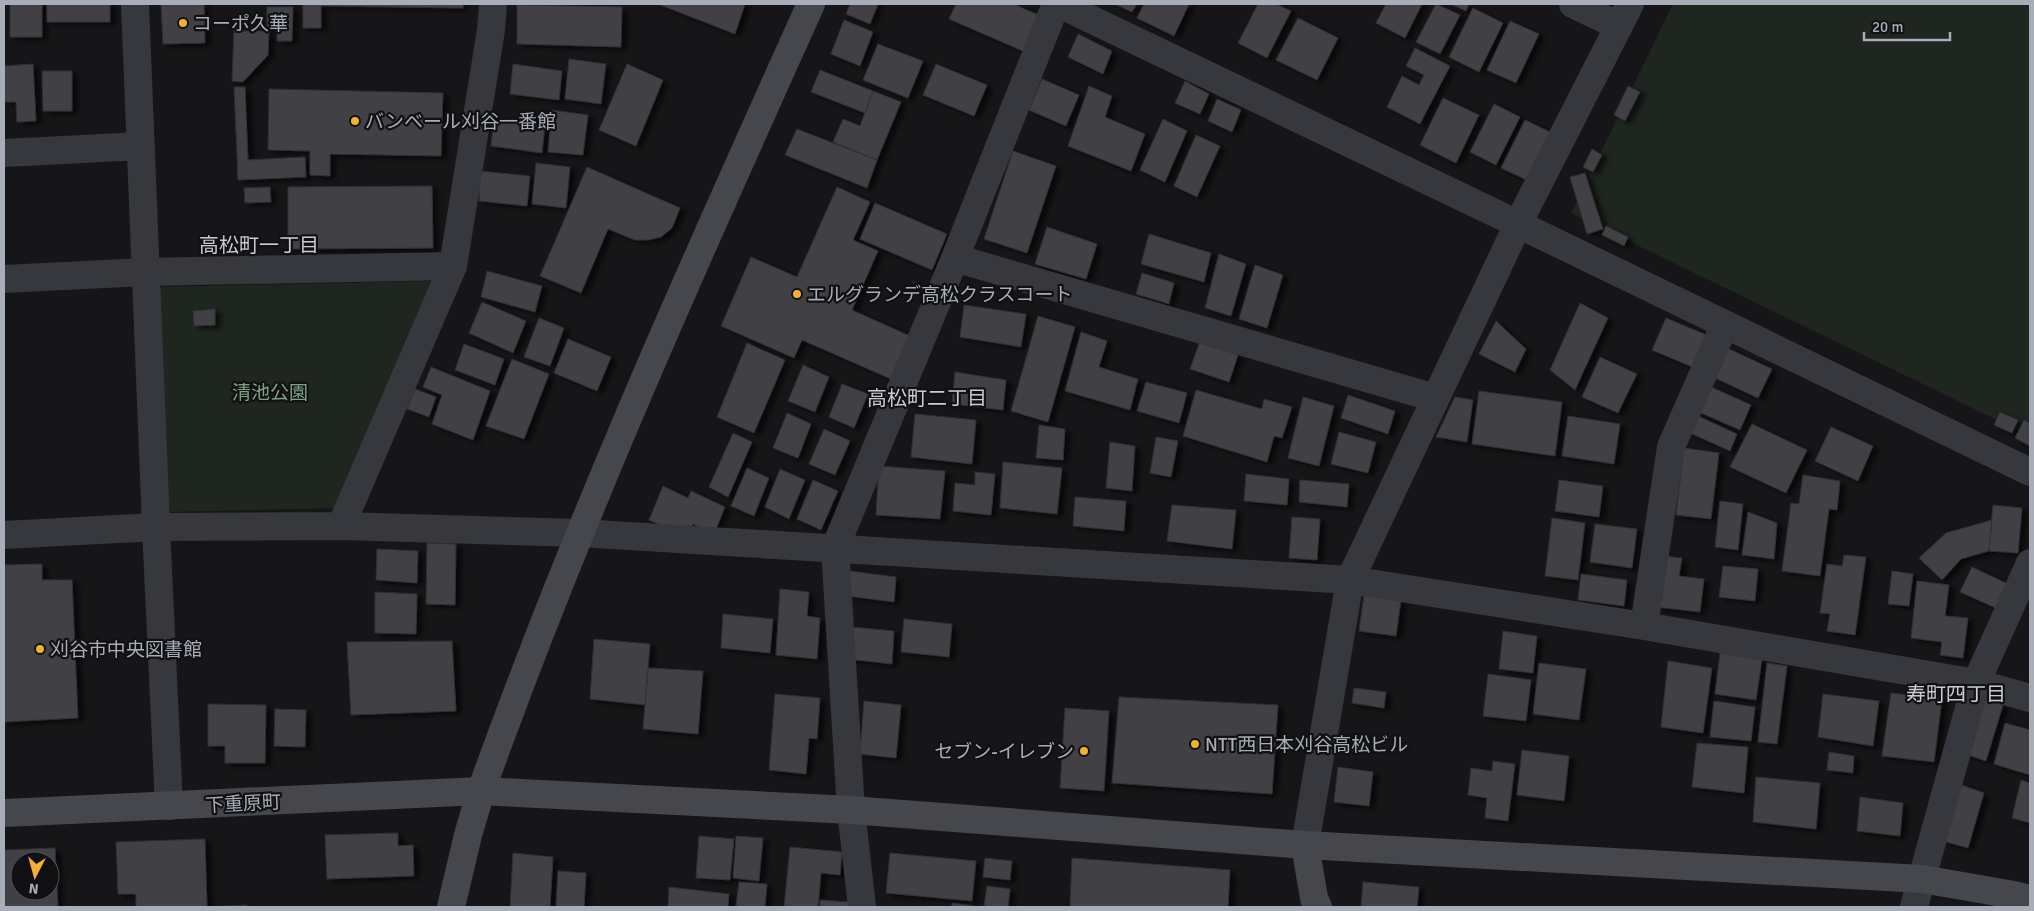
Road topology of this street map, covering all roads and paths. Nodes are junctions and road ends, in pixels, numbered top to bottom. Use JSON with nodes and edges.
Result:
{"nodes":[{"id":1,"x":135,"y":4,"type":"edge"},
{"id":2,"x":493,"y":4,"type":"edge"},
{"id":3,"x":811,"y":4,"type":"edge"},
{"id":4,"x":1058,"y":4,"type":"edge"},
{"id":5,"x":1573,"y":4,"type":"edge"},
{"id":6,"x":1625,"y":15,"type":"edge"},
{"id":7,"x":141,"y":146,"type":"junction"},
{"id":8,"x":4,"y":154,"type":"edge"},
{"id":9,"x":1518,"y":224,"type":"junction"},
{"id":10,"x":954,"y":258,"type":"junction"},
{"id":11,"x":453,"y":266,"type":"junction"},
{"id":12,"x":145,"y":272,"type":"junction"},
{"id":13,"x":4,"y":279,"type":"edge"},
{"id":14,"x":1725,"y":324,"type":"junction"},
{"id":15,"x":1435,"y":398,"type":"junction"},
{"id":16,"x":2030,"y":472,"type":"edge"},
{"id":17,"x":341,"y":526,"type":"junction"},
{"id":18,"x":156,"y":527,"type":"junction"},
{"id":19,"x":580,"y":533,"type":"junction"},
{"id":20,"x":4,"y":535,"type":"edge"},
{"id":21,"x":834,"y":548,"type":"junction"},
{"id":22,"x":2030,"y":563,"type":"edge"},
{"id":23,"x":1350,"y":580,"type":"junction"},
{"id":24,"x":1644,"y":626,"type":"junction"},
{"id":25,"x":1976,"y":683,"type":"junction"},
{"id":26,"x":2030,"y":698,"type":"edge"},
{"id":27,"x":482,"y":791,"type":"junction"},
{"id":28,"x":169,"y":806,"type":"junction"},
{"id":29,"x":851,"y":810,"type":"junction"},
{"id":30,"x":4,"y":813,"type":"edge"},
{"id":31,"x":1305,"y":844,"type":"junction"},
{"id":32,"x":1922,"y":879,"type":"junction"},
{"id":33,"x":2030,"y":899,"type":"edge"},
{"id":34,"x":451,"y":907,"type":"edge"},
{"id":35,"x":862,"y":907,"type":"edge"},
{"id":36,"x":1318,"y":907,"type":"edge"},
{"id":37,"x":1914,"y":907,"type":"edge"}],
"edges":[{"from":1,"to":7,"type":"street"},
{"from":2,"to":11,"type":"street"},
{"from":3,"to":19,"type":"street"},
{"from":4,"to":9,"type":"street"},
{"from":4,"to":10,"type":"street"},
{"from":5,"to":6,"type":"street"},
{"from":6,"to":9,"type":"street"},
{"from":7,"to":8,"type":"street"},
{"from":7,"to":12,"type":"street"},
{"from":9,"to":14,"type":"street"},
{"from":9,"to":15,"type":"street"},
{"from":10,"to":15,"type":"street"},
{"from":10,"to":21,"type":"street"},
{"from":11,"to":12,"type":"street"},
{"from":11,"to":17,"type":"street"},
{"from":12,"to":13,"type":"street"},
{"from":12,"to":18,"type":"street"},
{"from":14,"to":16,"type":"street"},
{"from":14,"to":24,"type":"street"},
{"from":15,"to":23,"type":"street"},
{"from":17,"to":18,"type":"street"},
{"from":17,"to":19,"type":"street"},
{"from":18,"to":20,"type":"street"},
{"from":18,"to":28,"type":"street"},
{"from":19,"to":21,"type":"street"},
{"from":19,"to":27,"type":"street"},
{"from":21,"to":23,"type":"street"},
{"from":21,"to":29,"type":"street"},
{"from":22,"to":25,"type":"street"},
{"from":23,"to":24,"type":"street"},
{"from":23,"to":31,"type":"street"},
{"from":24,"to":25,"type":"street"},
{"from":25,"to":26,"type":"street"},
{"from":25,"to":32,"type":"street"},
{"from":27,"to":28,"type":"street","name":"下重原町"},
{"from":27,"to":29,"type":"street","name":"下重原町"},
{"from":27,"to":34,"type":"street"},
{"from":28,"to":30,"type":"street","name":"下重原町"},
{"from":29,"to":31,"type":"street","name":"下重原町"},
{"from":29,"to":35,"type":"street"},
{"from":31,"to":32,"type":"street","name":"下重原町"},
{"from":31,"to":36,"type":"street"},
{"from":32,"to":33,"type":"street","name":"下重原町"},
{"from":32,"to":37,"type":"street"}]}
